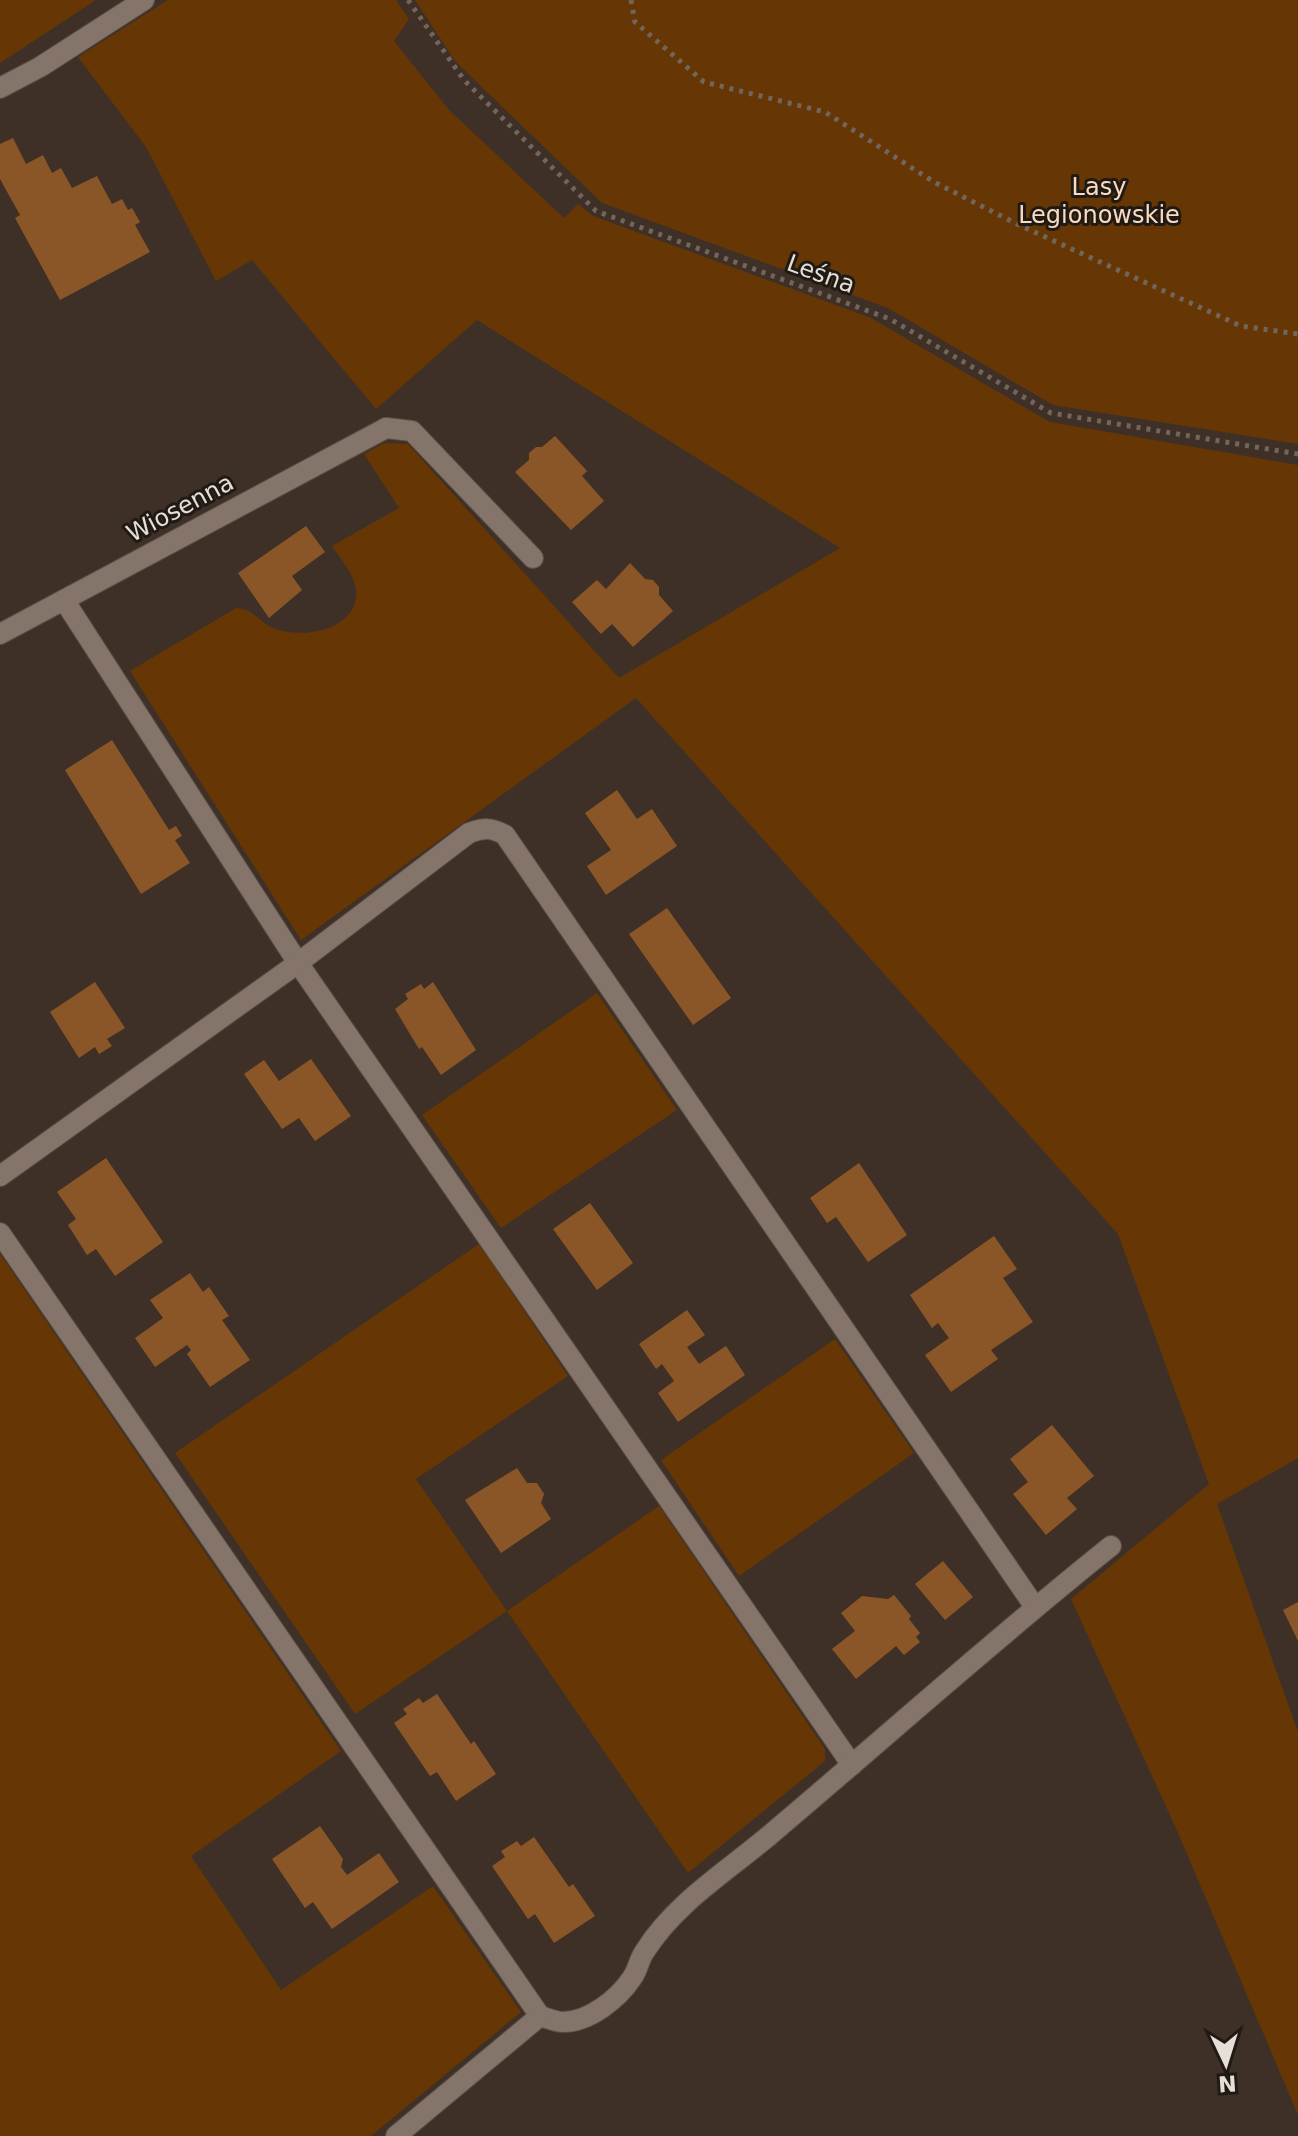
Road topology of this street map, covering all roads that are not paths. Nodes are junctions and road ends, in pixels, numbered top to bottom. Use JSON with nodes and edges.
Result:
{"nodes":[{"id":1,"x":144,"y":0,"type":"edge"},
{"id":2,"x":0,"y":88,"type":"edge"},
{"id":3,"x":533,"y":558,"type":"dead end"},
{"id":4,"x":64,"y":600,"type":"junction"},
{"id":5,"x":0,"y":634,"type":"edge"},
{"id":6,"x":298,"y":963,"type":"junction"},
{"id":7,"x":0,"y":1176,"type":"edge"},
{"id":8,"x":0,"y":1233,"type":"edge"},
{"id":9,"x":1111,"y":1546,"type":"dead end"},
{"id":10,"x":1035,"y":1607,"type":"junction"},
{"id":11,"x":852,"y":1765,"type":"junction"},
{"id":12,"x":540,"y":2016,"type":"junction"},
{"id":13,"x":396,"y":2136,"type":"edge"}],
"edges":[{"from":1,"to":2,"type":"street"},
{"from":3,"to":4,"type":"street","name":"Wiosenna"},
{"from":4,"to":5,"type":"street","name":"Wiosenna"},
{"from":4,"to":6,"type":"street"},
{"from":6,"to":7,"type":"street"},
{"from":6,"to":10,"type":"street"},
{"from":6,"to":11,"type":"street"},
{"from":8,"to":12,"type":"street"},
{"from":9,"to":10,"type":"street"},
{"from":10,"to":11,"type":"street"},
{"from":11,"to":12,"type":"street"},
{"from":12,"to":13,"type":"street"}]}
